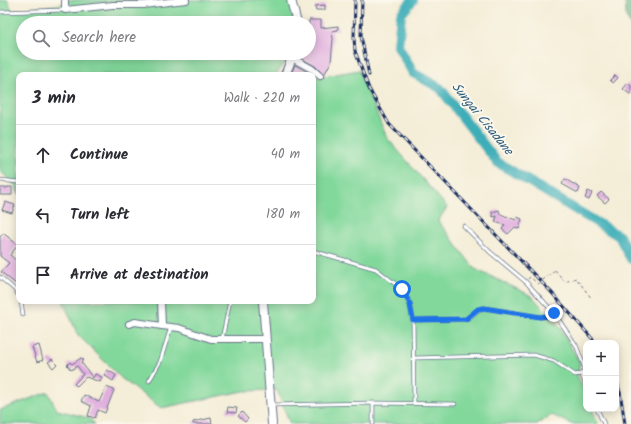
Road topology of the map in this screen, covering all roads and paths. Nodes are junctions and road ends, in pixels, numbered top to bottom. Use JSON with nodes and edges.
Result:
{"nodes":[{"id":1,"x":65,"y":0,"type":"edge"},
{"id":2,"x":186,"y":0,"type":"edge"},
{"id":3,"x":291,"y":0,"type":"edge"},
{"id":4,"x":149,"y":2,"type":"edge"},
{"id":5,"x":65,"y":10,"type":"junction"},
{"id":6,"x":0,"y":12,"type":"edge"},
{"id":7,"x":295,"y":16,"type":"edge"},
{"id":8,"x":291,"y":60,"type":"edge"},
{"id":9,"x":299,"y":60,"type":"edge"},
{"id":10,"x":286,"y":72,"type":"edge"},
{"id":11,"x":315,"y":72,"type":"edge"},
{"id":12,"x":316,"y":73,"type":"edge"},
{"id":13,"x":320,"y":76,"type":"dead end"},
{"id":14,"x":0,"y":180,"type":"edge"},
{"id":15,"x":16,"y":182,"type":"edge"},
{"id":16,"x":464,"y":226,"type":"dead end"},
{"id":17,"x":316,"y":252,"type":"edge"},
{"id":18,"x":0,"y":277,"type":"edge"},
{"id":19,"x":526,"y":282,"type":"junction"},
{"id":20,"x":16,"y":292,"type":"edge"},
{"id":21,"x":592,"y":299,"type":"dead end"},
{"id":22,"x":21,"y":304,"type":"edge"},
{"id":23,"x":161,"y":304,"type":"edge"},
{"id":24,"x":229,"y":304,"type":"edge"},
{"id":25,"x":262,"y":304,"type":"edge"},
{"id":26,"x":554,"y":313,"type":"junction"},
{"id":27,"x":24,"y":315,"type":"dead end"},
{"id":28,"x":413,"y":320,"type":"junction"},
{"id":29,"x":129,"y":324,"type":"dead end"},
{"id":30,"x":162,"y":326,"type":"junction"},
{"id":31,"x":171,"y":327,"type":"junction"},
{"id":32,"x":222,"y":339,"type":"junction"},
{"id":33,"x":266,"y":339,"type":"junction"},
{"id":34,"x":414,"y":358,"type":"junction"},
{"id":35,"x":581,"y":374,"type":"junction"},
{"id":36,"x":583,"y":378,"type":"edge"},
{"id":37,"x":149,"y":381,"type":"dead end"},
{"id":38,"x":373,"y":403,"type":"junction"},
{"id":39,"x":414,"y":403,"type":"junction"},
{"id":40,"x":455,"y":404,"type":"dead end"},
{"id":41,"x":272,"y":405,"type":"junction"},
{"id":42,"x":598,"y":412,"type":"edge"},
{"id":43,"x":272,"y":424,"type":"edge"},
{"id":44,"x":373,"y":424,"type":"edge"},
{"id":45,"x":604,"y":424,"type":"edge"}],
"edges":[{"from":1,"to":5,"type":"street"},
{"from":2,"to":4,"type":"street"},
{"from":3,"to":7,"type":"street"},
{"from":4,"to":5,"type":"street"},
{"from":5,"to":6,"type":"lane"},
{"from":8,"to":10,"type":"street"},
{"from":9,"to":11,"type":"street"},
{"from":12,"to":13,"type":"street"},
{"from":14,"to":15,"type":"lane"},
{"from":16,"to":19,"type":"lane"},
{"from":17,"to":28,"type":"lane"},
{"from":18,"to":20,"type":"lane"},
{"from":19,"to":21,"type":"path","bridge":true},
{"from":19,"to":26,"type":"lane"},
{"from":22,"to":27,"type":"lane"},
{"from":23,"to":30,"type":"street"},
{"from":24,"to":32,"type":"lane"},
{"from":25,"to":33,"type":"street"},
{"from":26,"to":28,"type":"lane"},
{"from":26,"to":35,"type":"lane"},
{"from":28,"to":34,"type":"lane"},
{"from":29,"to":30,"type":"street"},
{"from":30,"to":31,"type":"street"},
{"from":31,"to":32,"type":"street"},
{"from":31,"to":37,"type":"lane"},
{"from":32,"to":33,"type":"street"},
{"from":33,"to":41,"type":"street"},
{"from":34,"to":35,"type":"lane"},
{"from":34,"to":39,"type":"lane"},
{"from":35,"to":36,"type":"lane"},
{"from":38,"to":39,"type":"lane"},
{"from":38,"to":41,"type":"lane"},
{"from":38,"to":44,"type":"lane"},
{"from":39,"to":40,"type":"lane"},
{"from":41,"to":43,"type":"street"},
{"from":42,"to":45,"type":"lane"}]}
